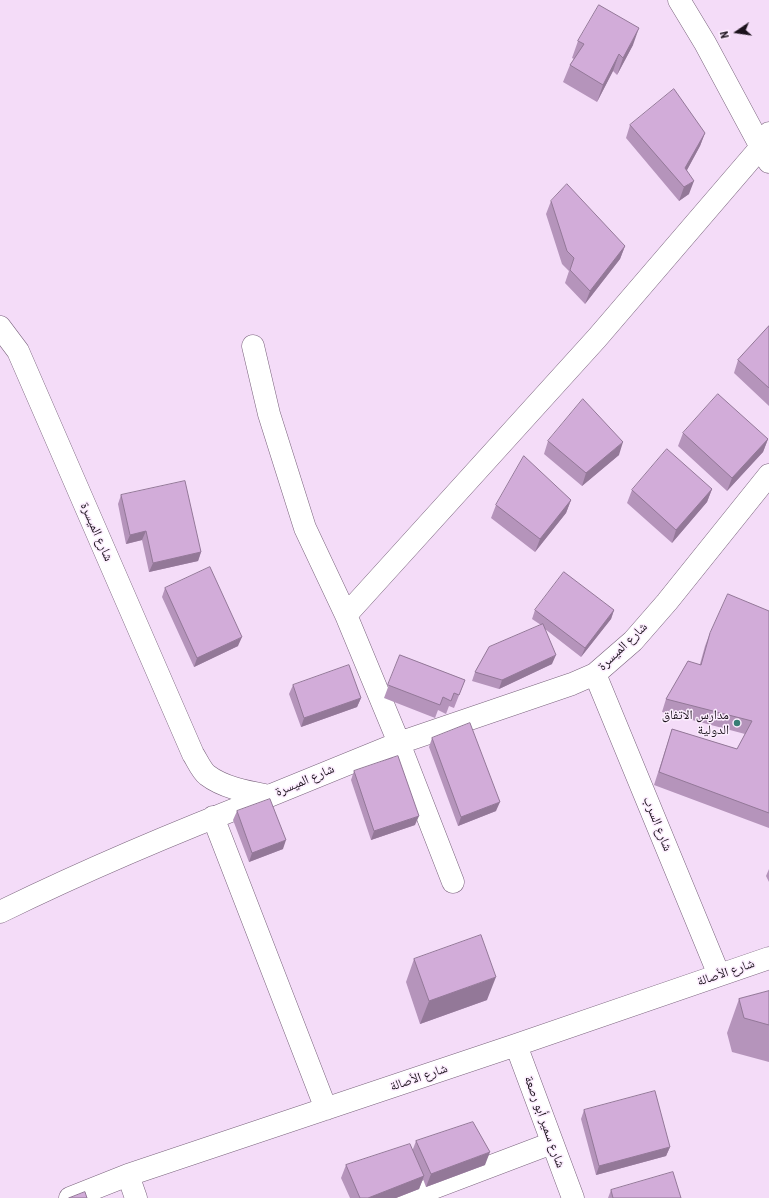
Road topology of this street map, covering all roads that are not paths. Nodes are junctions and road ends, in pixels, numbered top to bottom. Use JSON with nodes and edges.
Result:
{"nodes":[{"id":1,"x":679,"y":0,"type":"edge"},
{"id":2,"x":766,"y":147,"type":"edge"},
{"id":3,"x":0,"y":327,"type":"edge"},
{"id":4,"x":252,"y":346,"type":"dead end"},
{"id":5,"x":769,"y":475,"type":"edge"},
{"id":6,"x":346,"y":615,"type":"junction"},
{"id":7,"x":595,"y":674,"type":"junction"},
{"id":8,"x":399,"y":743,"type":"junction"},
{"id":9,"x":269,"y":796,"type":"junction"},
{"id":10,"x":213,"y":817,"type":"junction"},
{"id":11,"x":453,"y":882,"type":"dead end"},
{"id":12,"x":0,"y":912,"type":"edge"},
{"id":13,"x":769,"y":958,"type":"edge"},
{"id":14,"x":719,"y":975,"type":"junction"},
{"id":15,"x":516,"y":1045,"type":"junction"},
{"id":16,"x":326,"y":1109,"type":"junction"},
{"id":17,"x":552,"y":1143,"type":"junction"},
{"id":18,"x":128,"y":1176,"type":"junction"},
{"id":19,"x":70,"y":1198,"type":"edge"},
{"id":20,"x":136,"y":1198,"type":"edge"},
{"id":21,"x":407,"y":1198,"type":"edge"},
{"id":22,"x":573,"y":1198,"type":"edge"}],
"edges":[{"from":1,"to":2,"type":"street"},
{"from":2,"to":6,"type":"street"},
{"from":3,"to":9,"type":"street","name":"شارع الميسرة"},
{"from":4,"to":6,"type":"street"},
{"from":5,"to":7,"type":"street","name":"شارع الميسرة"},
{"from":6,"to":8,"type":"street"},
{"from":7,"to":8,"type":"street","name":"شارع الميسرة"},
{"from":7,"to":14,"type":"street","name":"شارع السرب"},
{"from":8,"to":9,"type":"street","name":"شارع الميسرة"},
{"from":8,"to":11,"type":"street"},
{"from":9,"to":10,"type":"street"},
{"from":10,"to":12,"type":"street"},
{"from":10,"to":16,"type":"street"},
{"from":13,"to":14,"type":"street","name":"شارع الأصالة"},
{"from":14,"to":15,"type":"street","name":"شارع الأصالة"},
{"from":15,"to":16,"type":"street","name":"شارع الأصالة"},
{"from":15,"to":17,"type":"street","name":"شارع سمير أبو رصعة"},
{"from":16,"to":18,"type":"street","name":"شارع الأصالة"},
{"from":17,"to":21,"type":"street"},
{"from":17,"to":22,"type":"street","name":"شارع سمير أبو رصعة"},
{"from":18,"to":19,"type":"street","name":"شارع الأصالة"},
{"from":18,"to":20,"type":"street"}]}
